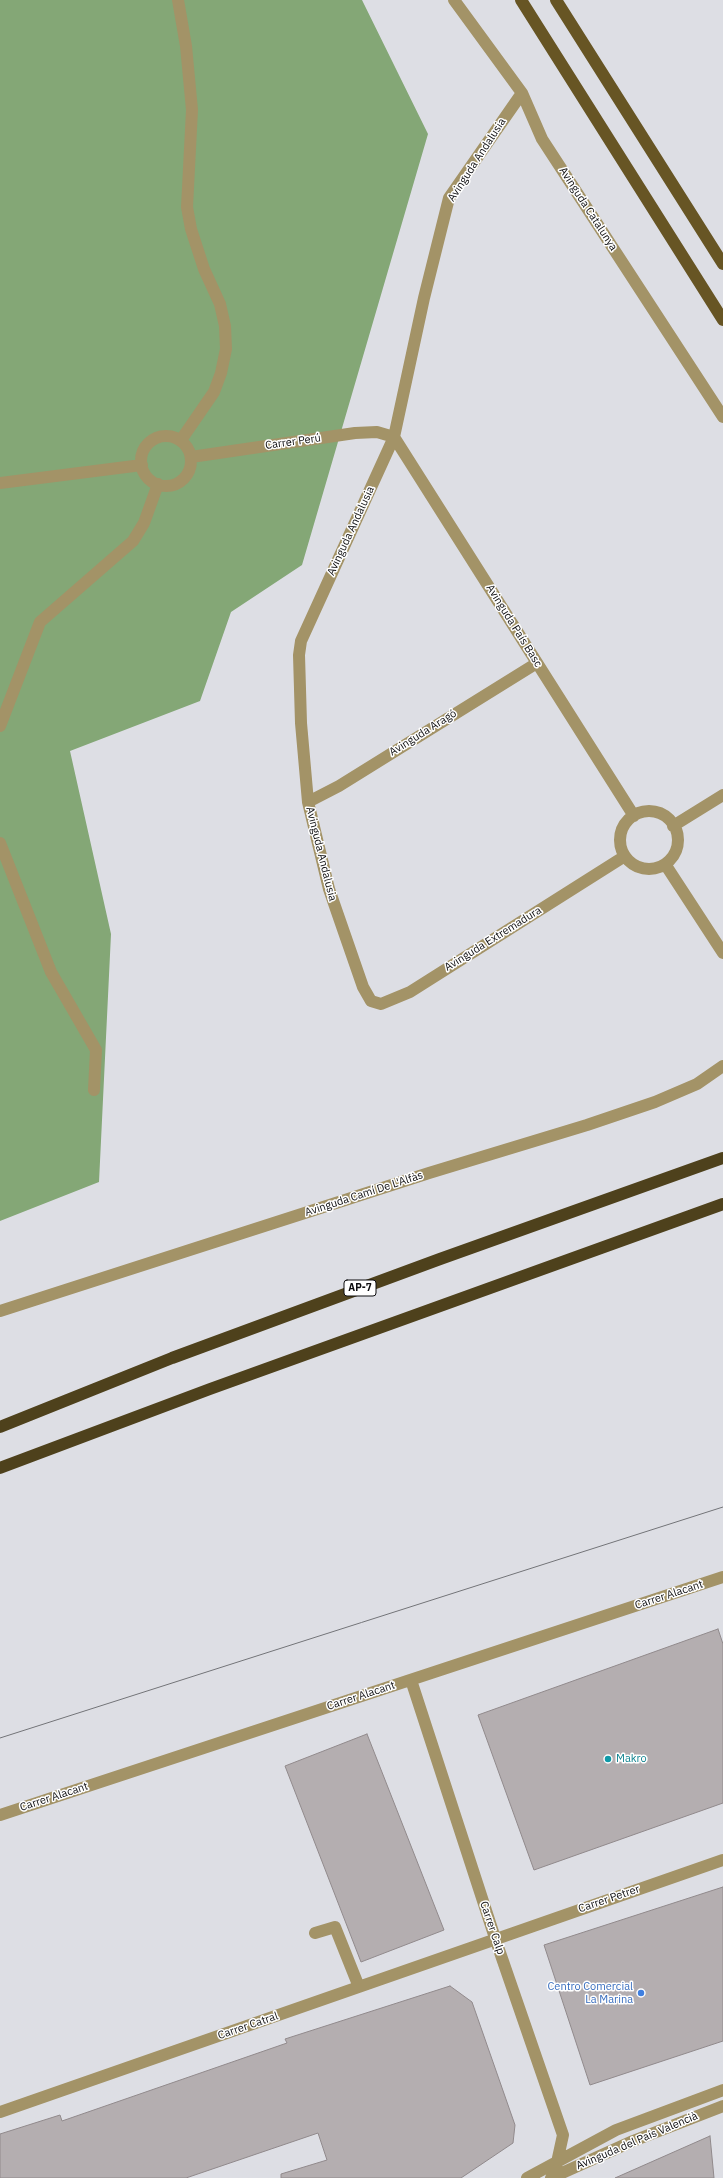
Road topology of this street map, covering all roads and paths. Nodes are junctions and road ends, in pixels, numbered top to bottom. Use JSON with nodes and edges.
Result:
{"nodes":[{"id":1,"x":178,"y":0,"type":"edge"},
{"id":2,"x":454,"y":0,"type":"edge"},
{"id":3,"x":521,"y":0,"type":"edge"},
{"id":4,"x":556,"y":0,"type":"edge"},
{"id":5,"x":522,"y":93,"type":"junction"},
{"id":6,"x":723,"y":264,"type":"edge"},
{"id":7,"x":723,"y":320,"type":"edge"},
{"id":8,"x":723,"y":417,"type":"edge"},
{"id":9,"x":394,"y":437,"type":"junction"},
{"id":10,"x":180,"y":440,"type":"junction"},
{"id":11,"x":191,"y":457,"type":"junction"},
{"id":12,"x":142,"y":465,"type":"junction"},
{"id":13,"x":0,"y":482,"type":"edge"},
{"id":14,"x":158,"y":484,"type":"junction"},
{"id":15,"x":537,"y":662,"type":"junction"},
{"id":16,"x":0,"y":726,"type":"edge"},
{"id":17,"x":723,"y":795,"type":"edge"},
{"id":18,"x":308,"y":802,"type":"junction"},
{"id":19,"x":634,"y":816,"type":"junction"},
{"id":20,"x":673,"y":826,"type":"junction"},
{"id":21,"x":0,"y":843,"type":"edge"},
{"id":22,"x":625,"y":856,"type":"junction"},
{"id":23,"x":665,"y":864,"type":"junction"},
{"id":24,"x":723,"y":953,"type":"edge"},
{"id":25,"x":363,"y":987,"type":"joint"},
{"id":26,"x":723,"y":1066,"type":"edge"},
{"id":27,"x":94,"y":1090,"type":"dead end"},
{"id":28,"x":723,"y":1158,"type":"edge"},
{"id":29,"x":723,"y":1204,"type":"edge"},
{"id":30,"x":0,"y":1311,"type":"edge"},
{"id":31,"x":0,"y":1427,"type":"edge"},
{"id":32,"x":0,"y":1468,"type":"edge"},
{"id":33,"x":723,"y":1577,"type":"edge"},
{"id":34,"x":411,"y":1680,"type":"junction"},
{"id":35,"x":0,"y":1815,"type":"edge"},
{"id":36,"x":723,"y":1860,"type":"edge"},
{"id":37,"x":315,"y":1933,"type":"dead end"},
{"id":38,"x":495,"y":1938,"type":"junction"},
{"id":39,"x":359,"y":1987,"type":"junction"},
{"id":40,"x":723,"y":2090,"type":"edge"},
{"id":41,"x":723,"y":2106,"type":"edge"},
{"id":42,"x":0,"y":2112,"type":"edge"},
{"id":43,"x":558,"y":2160,"type":"junction"},
{"id":44,"x":553,"y":2177,"type":"edge"},
{"id":45,"x":527,"y":2178,"type":"edge"}],
"edges":[{"from":1,"to":10,"type":"street"},
{"from":2,"to":5,"type":"street","name":"Avinguda Catalunya"},
{"from":3,"to":7,"type":"main road"},
{"from":4,"to":6,"type":"main road"},
{"from":5,"to":8,"type":"street","name":"Avinguda Catalunya"},
{"from":5,"to":9,"type":"street","name":"Avinguda Andalusia"},
{"from":9,"to":11,"type":"street","name":"Carrer Perú"},
{"from":9,"to":15,"type":"street","name":"Avinguda País Basc"},
{"from":9,"to":18,"type":"street","name":"Avinguda Andalusia"},
{"from":10,"to":11,"type":"street"},
{"from":10,"to":12,"type":"street"},
{"from":11,"to":14,"type":"street"},
{"from":12,"to":13,"type":"street"},
{"from":12,"to":14,"type":"street"},
{"from":14,"to":16,"type":"street"},
{"from":15,"to":18,"type":"street","name":"Avinguda Aragó"},
{"from":15,"to":19,"type":"street","name":"Avinguda País Basc"},
{"from":17,"to":20,"type":"street"},
{"from":18,"to":25,"type":"street","name":"Avinguda Andalusia"},
{"from":19,"to":20,"type":"street"},
{"from":19,"to":22,"type":"street"},
{"from":20,"to":23,"type":"street"},
{"from":21,"to":27,"type":"street"},
{"from":22,"to":23,"type":"street"},
{"from":22,"to":25,"type":"street","name":"Avinguda Extremadura"},
{"from":23,"to":24,"type":"street"},
{"from":26,"to":30,"type":"street","name":"Avinguda Camí De L'Alfàs"},
{"from":28,"to":31,"type":"highway","number":"AP-7"},
{"from":29,"to":32,"type":"highway"},
{"from":33,"to":34,"type":"street","name":"Carrer Alacant"},
{"from":34,"to":35,"type":"street","name":"Carrer Alacant"},
{"from":34,"to":38,"type":"street","name":"Carrer Calp"},
{"from":36,"to":38,"type":"street","name":"Carrer Petrer"},
{"from":37,"to":39,"type":"street"},
{"from":38,"to":39,"type":"street","name":"Carrer Catral"},
{"from":38,"to":43,"type":"street","name":"Carrer Calp"},
{"from":39,"to":42,"type":"street","name":"Carrer Catral"},
{"from":40,"to":43,"type":"street","name":"Avinguda del País Valencià"},
{"from":41,"to":44,"type":"street","name":"Avinguda del País Valencià"},
{"from":43,"to":44,"type":"street","name":"Carrer Calp"},
{"from":43,"to":45,"type":"street","name":"Avinguda del País Valencià"}]}
